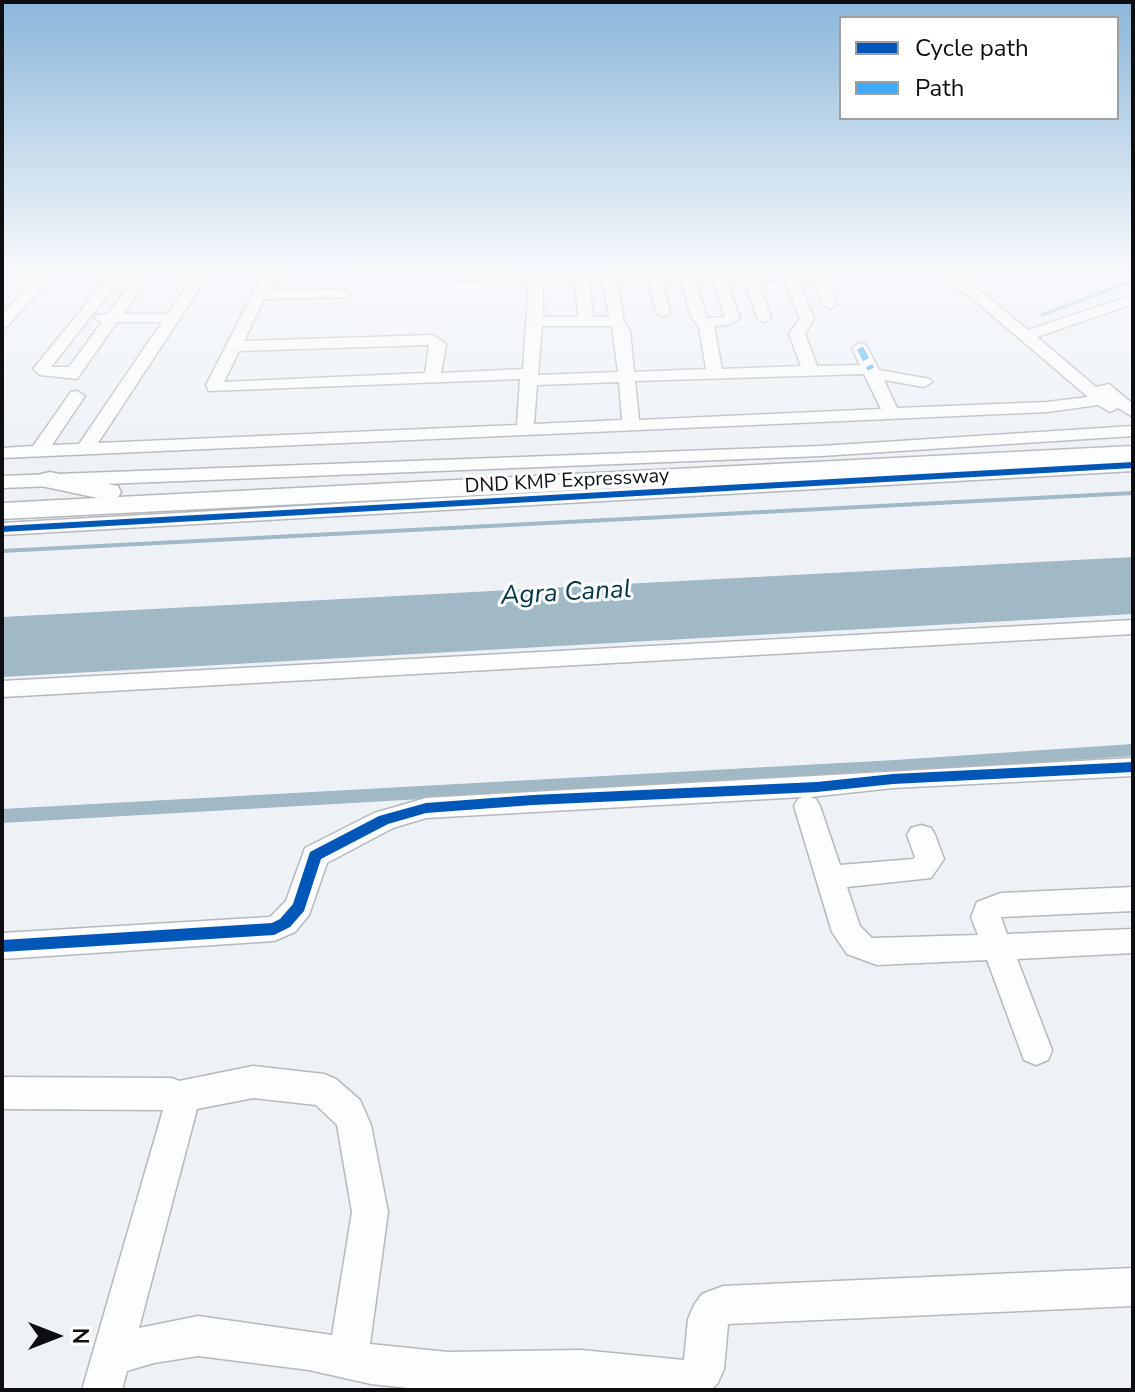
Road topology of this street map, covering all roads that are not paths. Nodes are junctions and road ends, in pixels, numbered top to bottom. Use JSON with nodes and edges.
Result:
{"nodes":[{"id":1,"x":68,"y":335,"type":"edge"},
{"id":2,"x":101,"y":335,"type":"edge"},
{"id":3,"x":161,"y":335,"type":"edge"},
{"id":4,"x":241,"y":335,"type":"edge"},
{"id":5,"x":533,"y":335,"type":"edge"},
{"id":6,"x":622,"y":335,"type":"edge"},
{"id":7,"x":706,"y":335,"type":"edge"},
{"id":8,"x":797,"y":335,"type":"edge"},
{"id":9,"x":1031,"y":335,"type":"edge"},
{"id":10,"x":1031,"y":335,"type":"edge"},
{"id":11,"x":235,"y":346,"type":"junction"},
{"id":12,"x":860,"y":348,"type":"dead end"},
{"id":13,"x":811,"y":371,"type":"junction"},
{"id":14,"x":873,"y":372,"type":"junction"},
{"id":15,"x":715,"y":375,"type":"junction"},
{"id":16,"x":528,"y":377,"type":"junction"},
{"id":17,"x":626,"y":378,"type":"junction"},
{"id":18,"x":432,"y":379,"type":"junction"},
{"id":19,"x":924,"y":382,"type":"dead end"},
{"id":20,"x":77,"y":396,"type":"dead end"},
{"id":21,"x":1067,"y":406,"type":"junction"},
{"id":22,"x":1117,"y":407,"type":"edge"},
{"id":23,"x":891,"y":413,"type":"junction"},
{"id":24,"x":631,"y":424,"type":"junction"},
{"id":25,"x":525,"y":429,"type":"junction"},
{"id":26,"x":1133,"y":431,"type":"edge"},
{"id":27,"x":1133,"y":444,"type":"edge"},
{"id":28,"x":85,"y":449,"type":"junction"},
{"id":29,"x":38,"y":452,"type":"junction"},
{"id":30,"x":2,"y":453,"type":"edge"},
{"id":31,"x":1133,"y":454,"type":"edge"},
{"id":32,"x":1133,"y":465,"type":"edge"},
{"id":33,"x":50,"y":480,"type":"junction"},
{"id":34,"x":2,"y":482,"type":"edge"},
{"id":35,"x":108,"y":492,"type":"junction"},
{"id":36,"x":2,"y":497,"type":"edge"},
{"id":37,"x":134,"y":505,"type":"junction"},
{"id":38,"x":2,"y":511,"type":"edge"},
{"id":39,"x":111,"y":522,"type":"junction"},
{"id":40,"x":2,"y":529,"type":"edge"},
{"id":41,"x":1133,"y":627,"type":"edge"},
{"id":42,"x":2,"y":689,"type":"edge"},
{"id":43,"x":1133,"y":767,"type":"edge"},
{"id":44,"x":807,"y":806,"type":"dead end"},
{"id":45,"x":921,"y":835,"type":"dead end"},
{"id":46,"x":830,"y":877,"type":"junction"},
{"id":47,"x":1133,"y":899,"type":"edge"},
{"id":48,"x":1133,"y":941,"type":"edge"},
{"id":49,"x":2,"y":946,"type":"edge"},
{"id":50,"x":997,"y":948,"type":"junction"},
{"id":51,"x":1036,"y":1050,"type":"dead end"},
{"id":52,"x":2,"y":1093,"type":"edge"},
{"id":53,"x":178,"y":1097,"type":"junction"},
{"id":54,"x":1133,"y":1287,"type":"edge"},
{"id":55,"x":348,"y":1359,"type":"junction"},
{"id":56,"x":106,"y":1374,"type":"edge"},
{"id":57,"x":701,"y":1382,"type":"edge"}],
"edges":[{"from":1,"to":2,"type":"street"},
{"from":3,"to":28,"type":"street"},
{"from":4,"to":11,"type":"street"},
{"from":5,"to":16,"type":"street"},
{"from":6,"to":17,"type":"street"},
{"from":7,"to":15,"type":"street"},
{"from":8,"to":13,"type":"street"},
{"from":9,"to":22,"type":"street"},
{"from":10,"to":22,"type":"street"},
{"from":11,"to":18,"type":"street"},
{"from":11,"to":18,"type":"street"},
{"from":12,"to":14,"type":"street"},
{"from":13,"to":14,"type":"street"},
{"from":13,"to":15,"type":"street"},
{"from":14,"to":19,"type":"street"},
{"from":14,"to":23,"type":"street"},
{"from":15,"to":17,"type":"street"},
{"from":16,"to":17,"type":"street"},
{"from":16,"to":18,"type":"street"},
{"from":16,"to":25,"type":"street"},
{"from":17,"to":24,"type":"street"},
{"from":20,"to":29,"type":"street"},
{"from":21,"to":22,"type":"street"},
{"from":21,"to":22,"type":"street"},
{"from":21,"to":23,"type":"street"},
{"from":23,"to":24,"type":"street"},
{"from":24,"to":25,"type":"street"},
{"from":25,"to":28,"type":"street"},
{"from":26,"to":33,"type":"street"},
{"from":27,"to":35,"type":"highway","name":"DND KMP Expressway"},
{"from":28,"to":29,"type":"street"},
{"from":29,"to":30,"type":"street"},
{"from":31,"to":37,"type":"highway","name":"DND KMP Expressway"},
{"from":32,"to":39,"type":"street"},
{"from":33,"to":34,"type":"street"},
{"from":33,"to":35,"type":"highway"},
{"from":35,"to":36,"type":"highway","name":"DND KMP Expressway"},
{"from":37,"to":38,"type":"highway","name":"DND KMP Expressway"},
{"from":37,"to":39,"type":"highway"},
{"from":39,"to":40,"type":"street"},
{"from":41,"to":42,"type":"street"},
{"from":43,"to":49,"type":"street"},
{"from":44,"to":46,"type":"street"},
{"from":45,"to":46,"type":"street"},
{"from":46,"to":50,"type":"street"},
{"from":47,"to":50,"type":"street"},
{"from":48,"to":50,"type":"street"},
{"from":50,"to":51,"type":"street"},
{"from":52,"to":53,"type":"street"},
{"from":53,"to":55,"type":"street"},
{"from":53,"to":56,"type":"street"},
{"from":54,"to":57,"type":"street"},
{"from":55,"to":56,"type":"street"},
{"from":55,"to":57,"type":"street"}]}
